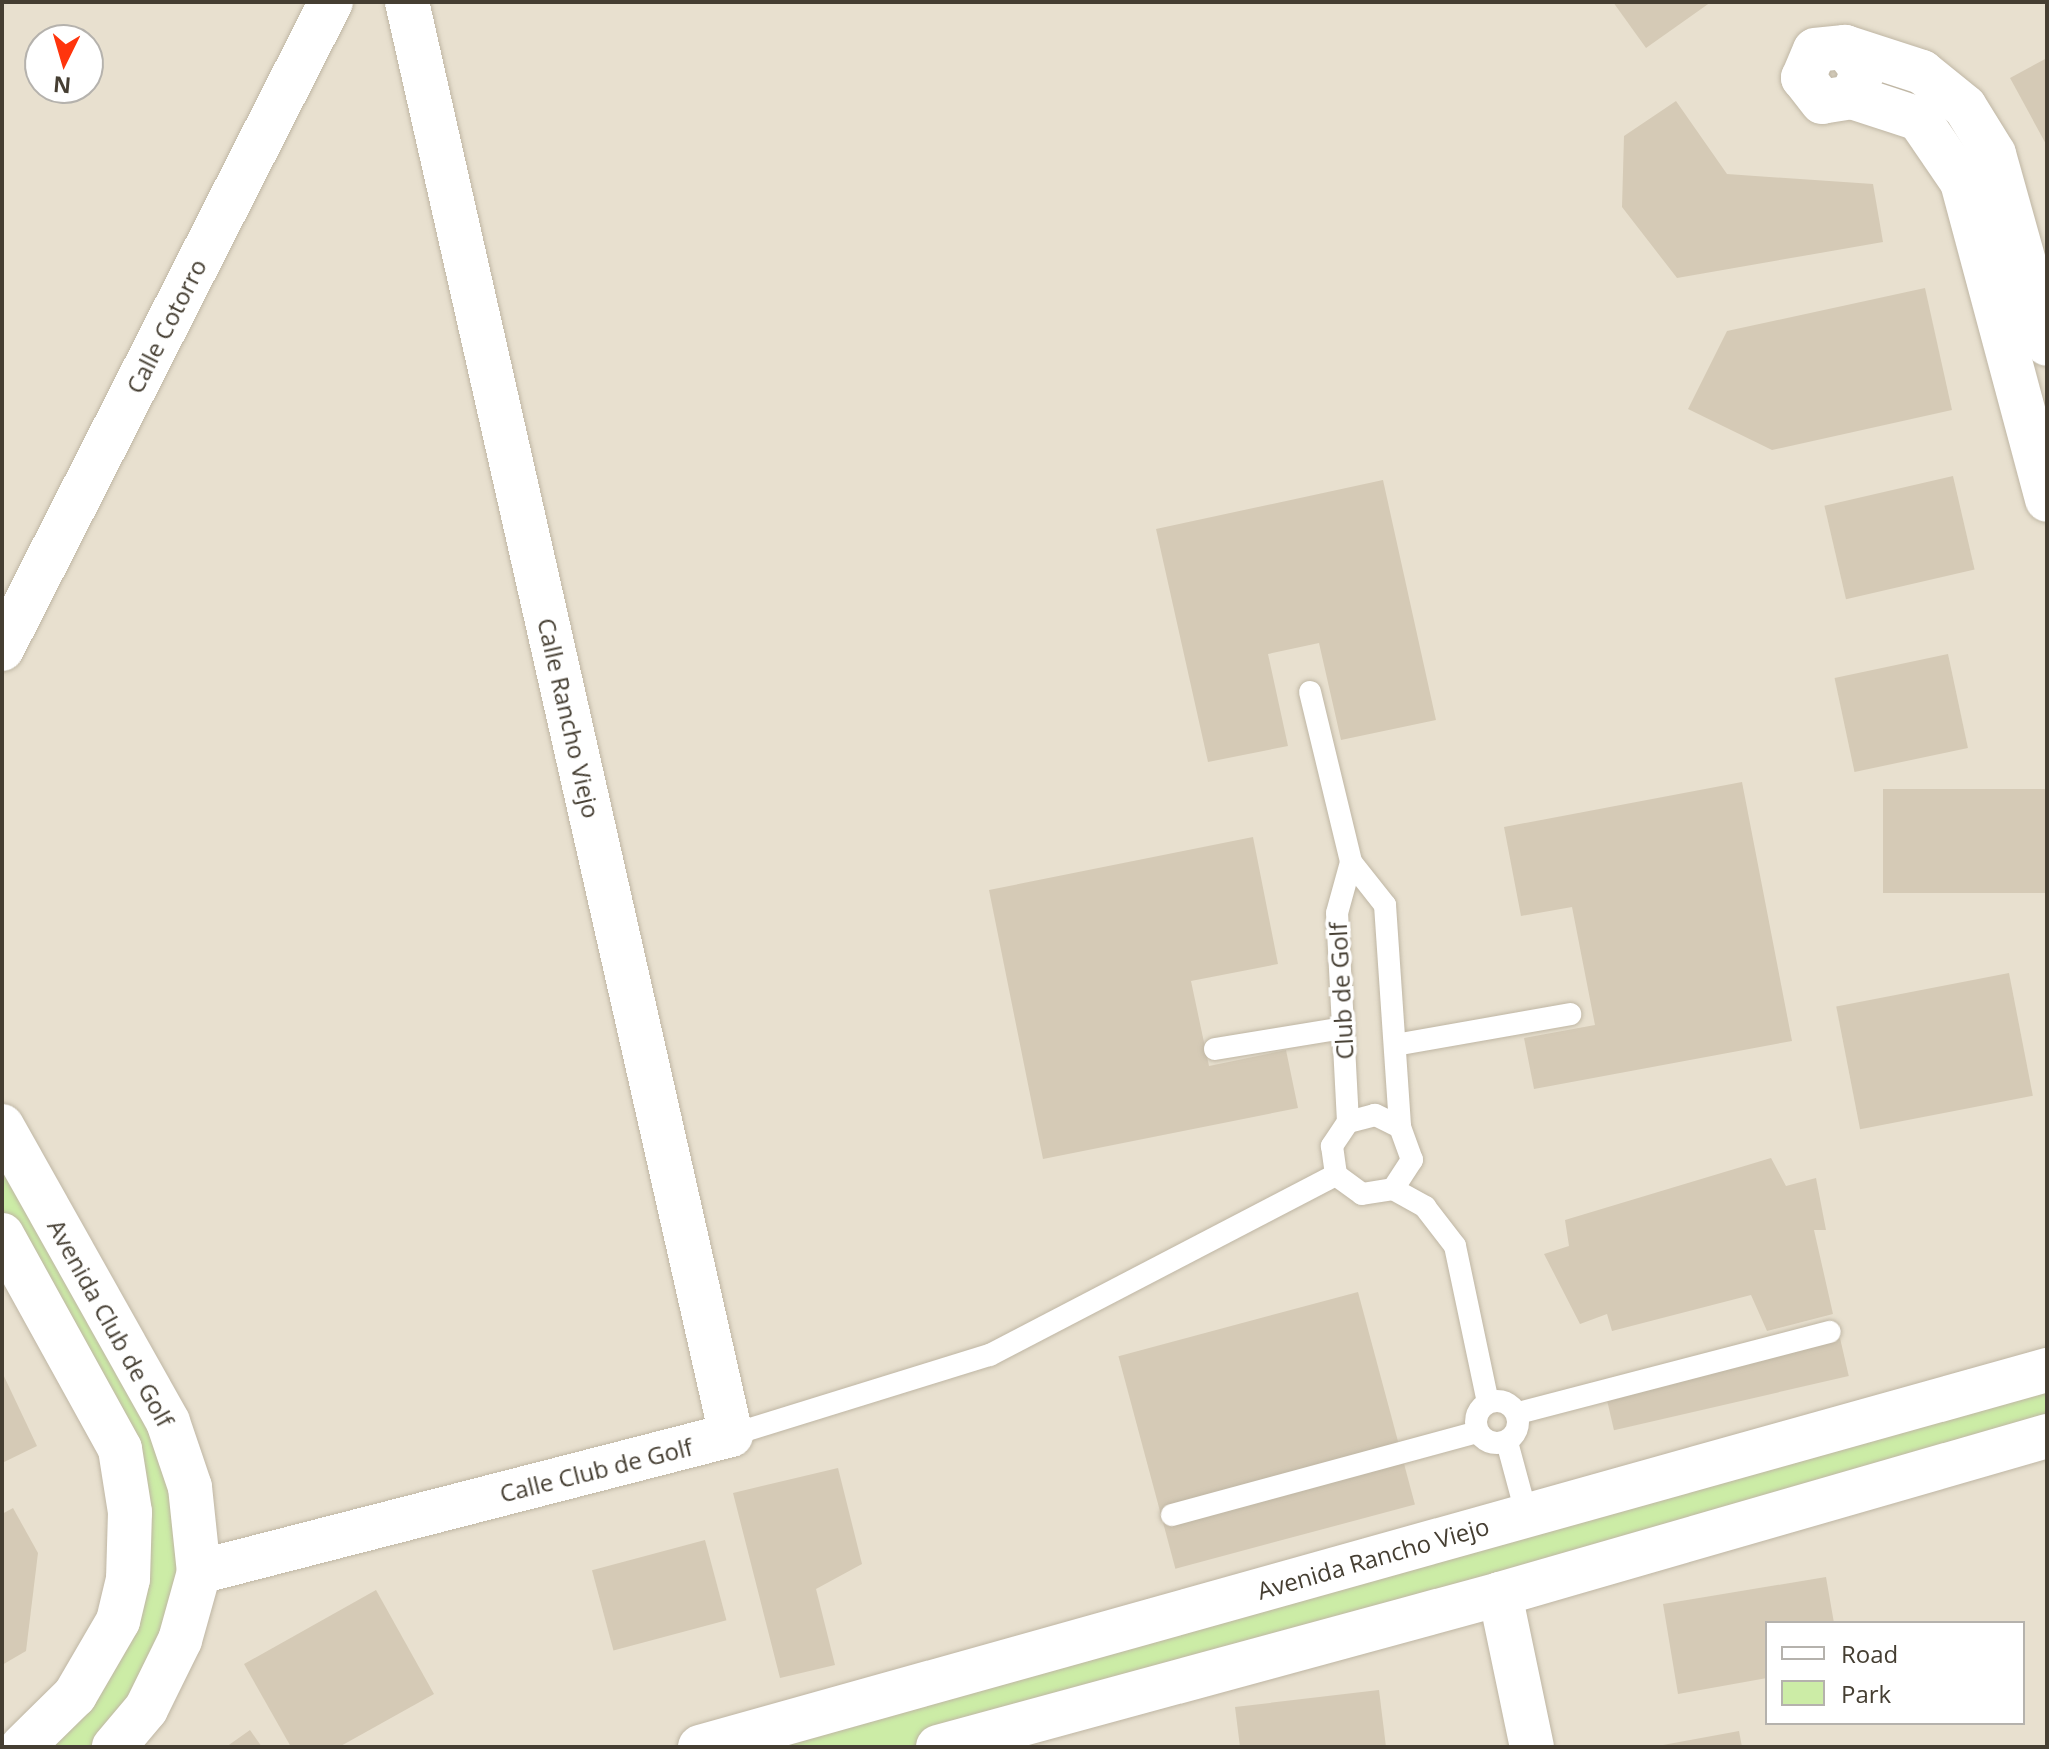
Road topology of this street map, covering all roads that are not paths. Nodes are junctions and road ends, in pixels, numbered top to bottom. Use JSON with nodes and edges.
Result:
{"nodes":[{"id":1,"x":331,"y":2,"type":"edge"},
{"id":2,"x":407,"y":2,"type":"edge"},
{"id":3,"x":2047,"y":344,"type":"edge"},
{"id":4,"x":2047,"y":500,"type":"edge"},
{"id":5,"x":2,"y":649,"type":"edge"},
{"id":6,"x":1310,"y":692,"type":"dead end"},
{"id":7,"x":1351,"y":862,"type":"junction"},
{"id":8,"x":1570,"y":1014,"type":"dead end"},
{"id":9,"x":1343,"y":1028,"type":"junction"},
{"id":10,"x":1395,"y":1045,"type":"junction"},
{"id":11,"x":1215,"y":1049,"type":"dead end"},
{"id":12,"x":1348,"y":1122,"type":"junction"},
{"id":13,"x":2,"y":1126,"type":"edge"},
{"id":14,"x":1400,"y":1127,"type":"junction"},
{"id":15,"x":1336,"y":1175,"type":"junction"},
{"id":16,"x":1393,"y":1189,"type":"junction"},
{"id":17,"x":2,"y":1235,"type":"edge"},
{"id":18,"x":1830,"y":1332,"type":"dead end"},
{"id":19,"x":2047,"y":1370,"type":"edge"},
{"id":20,"x":1488,"y":1402,"type":"junction"},
{"id":21,"x":1518,"y":1413,"type":"junction"},
{"id":22,"x":168,"y":1422,"type":"junction"},
{"id":23,"x":1478,"y":1432,"type":"junction"},
{"id":24,"x":731,"y":1435,"type":"junction"},
{"id":25,"x":2047,"y":1436,"type":"edge"},
{"id":26,"x":1507,"y":1442,"type":"junction"},
{"id":27,"x":120,"y":1449,"type":"junction"},
{"id":28,"x":1594,"y":1496,"type":"junction"},
{"id":29,"x":1172,"y":1515,"type":"dead end"},
{"id":30,"x":1527,"y":1516,"type":"junction"},
{"id":31,"x":1371,"y":1559,"type":"junction"},
{"id":32,"x":1594,"y":1567,"type":"junction"},
{"id":33,"x":199,"y":1572,"type":"junction"},
{"id":34,"x":1500,"y":1594,"type":"junction"},
{"id":35,"x":1383,"y":1626,"type":"junction"},
{"id":36,"x":779,"y":1737,"type":"edge"},
{"id":37,"x":22,"y":1747,"type":"edge"},
{"id":38,"x":114,"y":1747,"type":"edge"},
{"id":39,"x":700,"y":1747,"type":"edge"},
{"id":40,"x":938,"y":1747,"type":"edge"},
{"id":41,"x":1532,"y":1747,"type":"edge"}],
"edges":[{"from":1,"to":5,"type":"street","name":"Calle Cotorro"},
{"from":2,"to":24,"type":"street","name":"Calle Rancho Viejo"},
{"from":3,"to":4,"type":"street"},
{"from":6,"to":7,"type":"lane"},
{"from":7,"to":9,"type":"lane","name":"Club de Golf"},
{"from":7,"to":10,"type":"lane"},
{"from":8,"to":10,"type":"lane"},
{"from":9,"to":11,"type":"lane"},
{"from":9,"to":12,"type":"lane","name":"Club de Golf"},
{"from":10,"to":14,"type":"lane"},
{"from":12,"to":14,"type":"lane"},
{"from":12,"to":15,"type":"lane"},
{"from":13,"to":22,"type":"street","name":"Avenida Club de Golf"},
{"from":14,"to":16,"type":"lane"},
{"from":15,"to":16,"type":"lane"},
{"from":15,"to":24,"type":"lane","name":"Calle Club de Golf"},
{"from":16,"to":20,"type":"lane"},
{"from":17,"to":27,"type":"street"},
{"from":18,"to":21,"type":"lane"},
{"from":19,"to":28,"type":"street","name":"Avenida Rancho Viejo"},
{"from":20,"to":21,"type":"lane"},
{"from":20,"to":23,"type":"lane"},
{"from":21,"to":26,"type":"lane"},
{"from":22,"to":27,"type":"street"},
{"from":22,"to":33,"type":"street","name":"Avenida Club de Golf"},
{"from":23,"to":26,"type":"lane"},
{"from":23,"to":29,"type":"lane"},
{"from":24,"to":33,"type":"street","name":"Calle Club de Golf"},
{"from":25,"to":32,"type":"street"},
{"from":26,"to":30,"type":"lane"},
{"from":27,"to":37,"type":"street"},
{"from":28,"to":30,"type":"street","name":"Avenida Rancho Viejo"},
{"from":28,"to":32,"type":"street"},
{"from":30,"to":31,"type":"street","name":"Avenida Rancho Viejo"},
{"from":31,"to":35,"type":"street"},
{"from":31,"to":36,"type":"street","name":"Avenida Rancho Viejo"},
{"from":32,"to":34,"type":"street"},
{"from":33,"to":38,"type":"street","name":"Avenida Club de Golf"},
{"from":34,"to":35,"type":"street"},
{"from":34,"to":41,"type":"street"},
{"from":35,"to":40,"type":"street"},
{"from":36,"to":39,"type":"street","name":"Avenida Rancho Viejo"}]}
